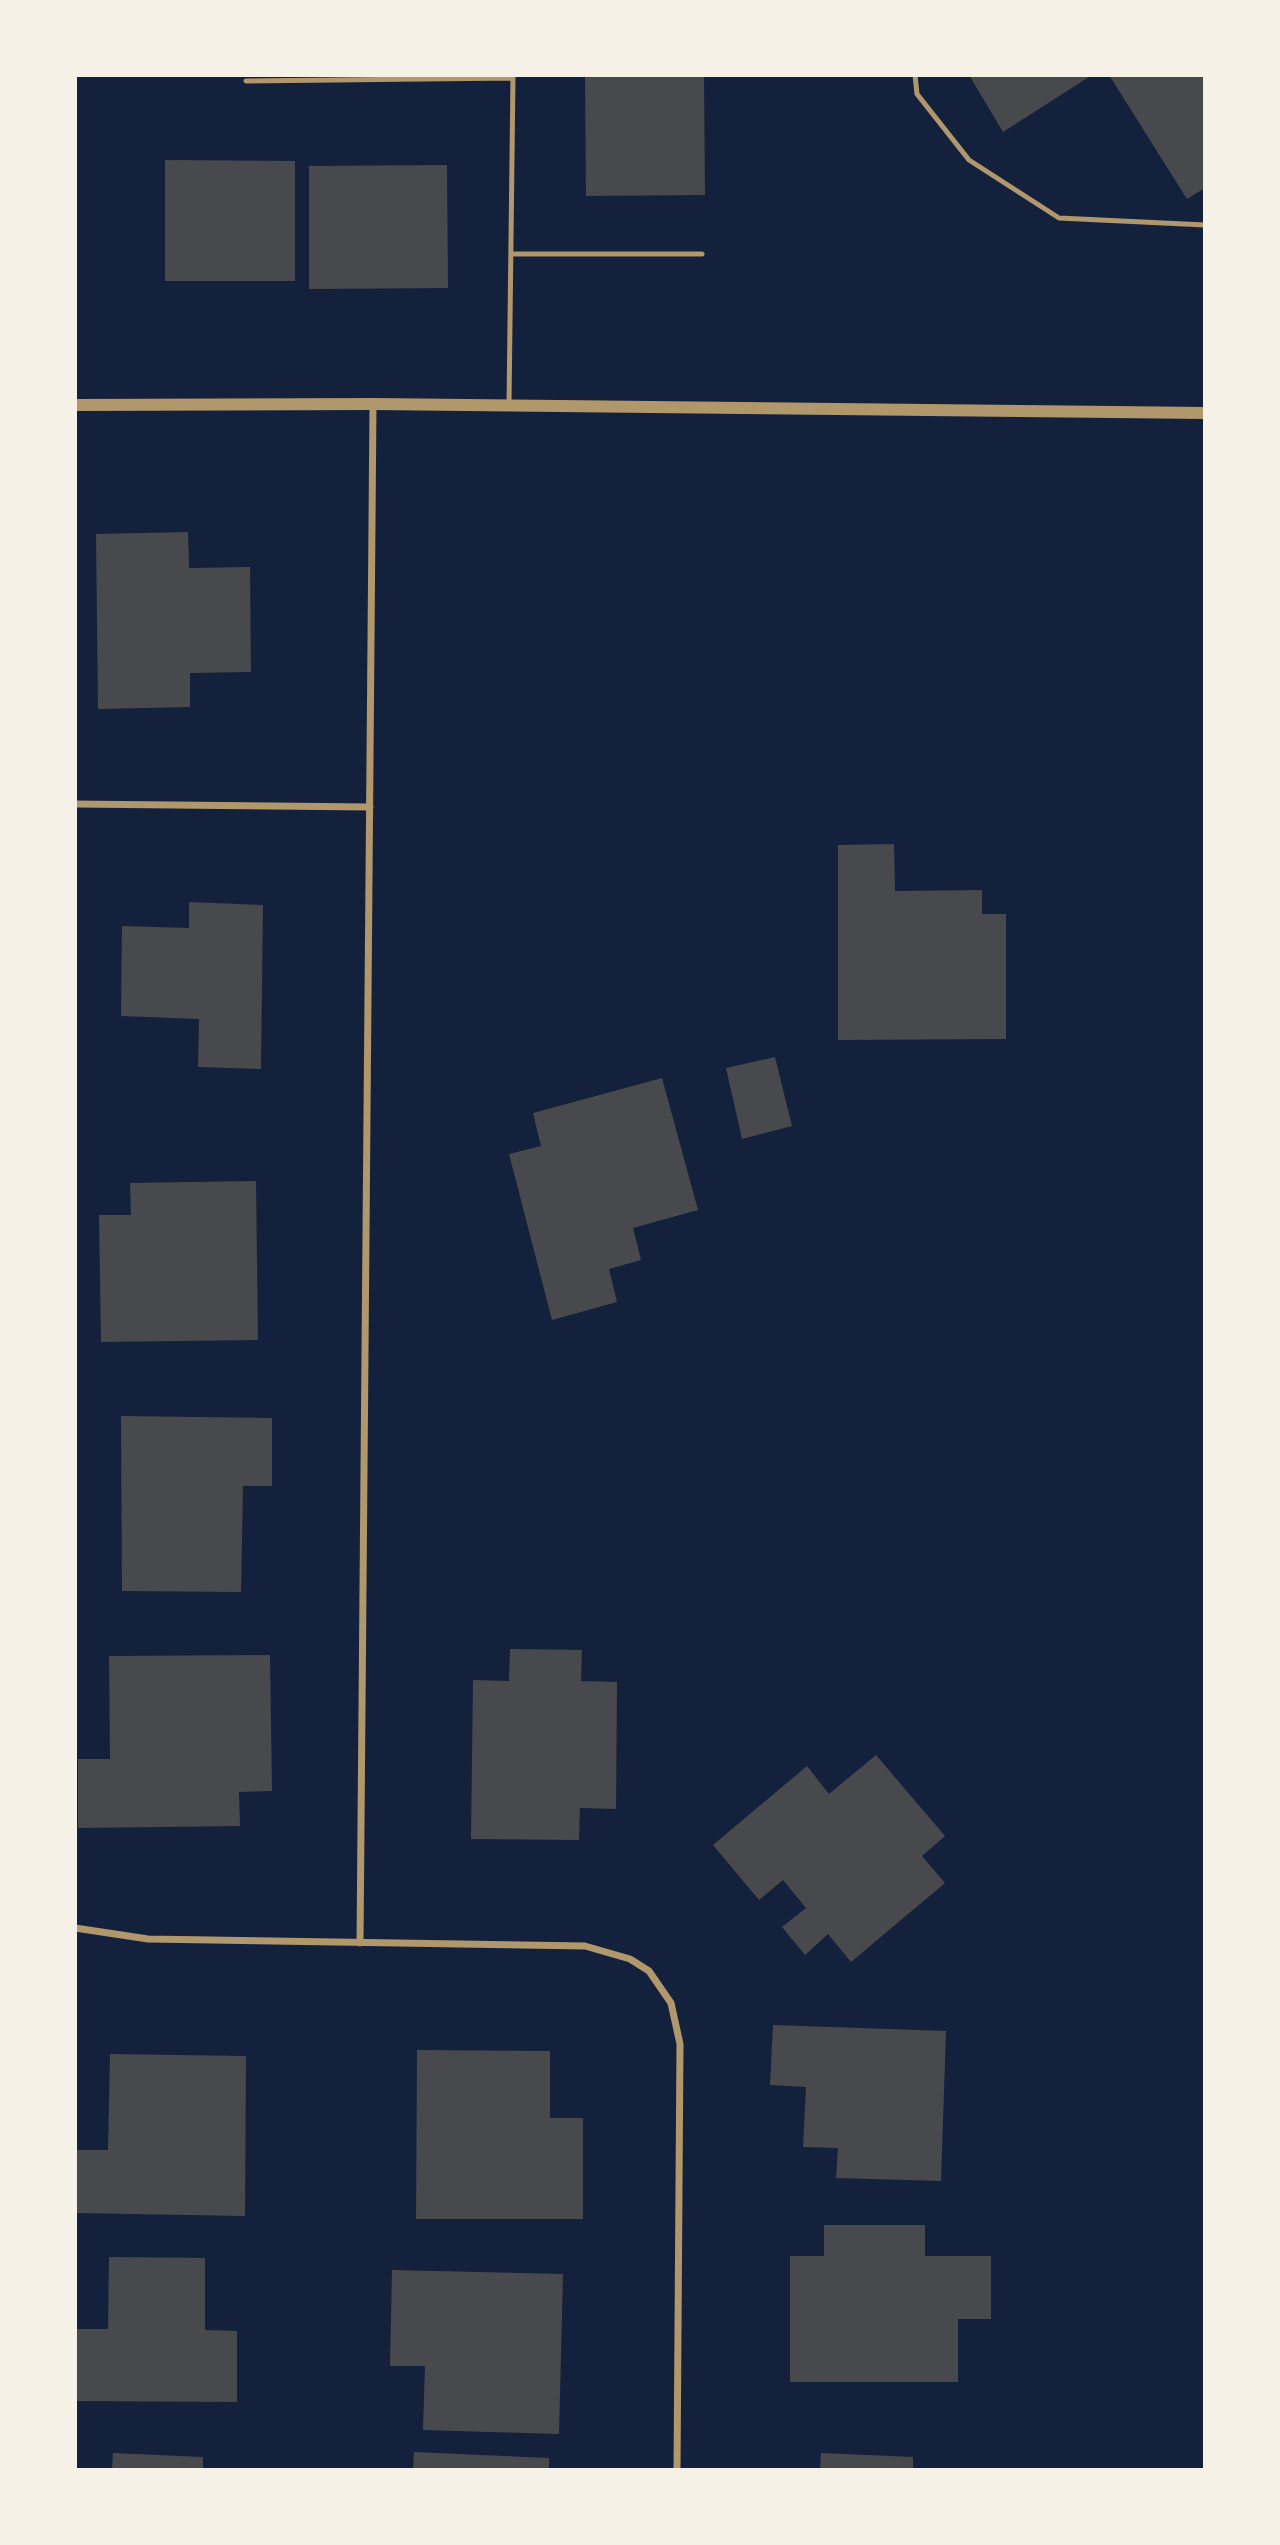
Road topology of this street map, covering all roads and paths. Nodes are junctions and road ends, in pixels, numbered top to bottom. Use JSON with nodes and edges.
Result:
{"nodes":[{"id":1,"x":915,"y":75,"type":"edge"},
{"id":2,"x":513,"y":76,"type":"edge"},
{"id":3,"x":246,"y":80,"type":"dead end"},
{"id":4,"x":1205,"y":225,"type":"edge"},
{"id":5,"x":511,"y":254,"type":"junction"},
{"id":6,"x":702,"y":254,"type":"dead end"},
{"id":7,"x":373,"y":404,"type":"junction"},
{"id":8,"x":75,"y":405,"type":"edge"},
{"id":9,"x":509,"y":405,"type":"junction"},
{"id":10,"x":1205,"y":413,"type":"edge"},
{"id":11,"x":75,"y":804,"type":"edge"},
{"id":12,"x":370,"y":807,"type":"junction"},
{"id":13,"x":75,"y":1928,"type":"edge"},
{"id":14,"x":360,"y":1943,"type":"junction"},
{"id":15,"x":677,"y":2470,"type":"edge"}],
"edges":[{"from":1,"to":4,"type":"lane"},
{"from":2,"to":3,"type":"lane"},
{"from":2,"to":5,"type":"lane"},
{"from":5,"to":6,"type":"lane"},
{"from":5,"to":9,"type":"lane"},
{"from":7,"to":8,"type":"street"},
{"from":7,"to":9,"type":"street"},
{"from":7,"to":12,"type":"street"},
{"from":9,"to":10,"type":"street"},
{"from":11,"to":12,"type":"street"},
{"from":12,"to":14,"type":"street"},
{"from":13,"to":14,"type":"street"},
{"from":14,"to":15,"type":"street"}]}
